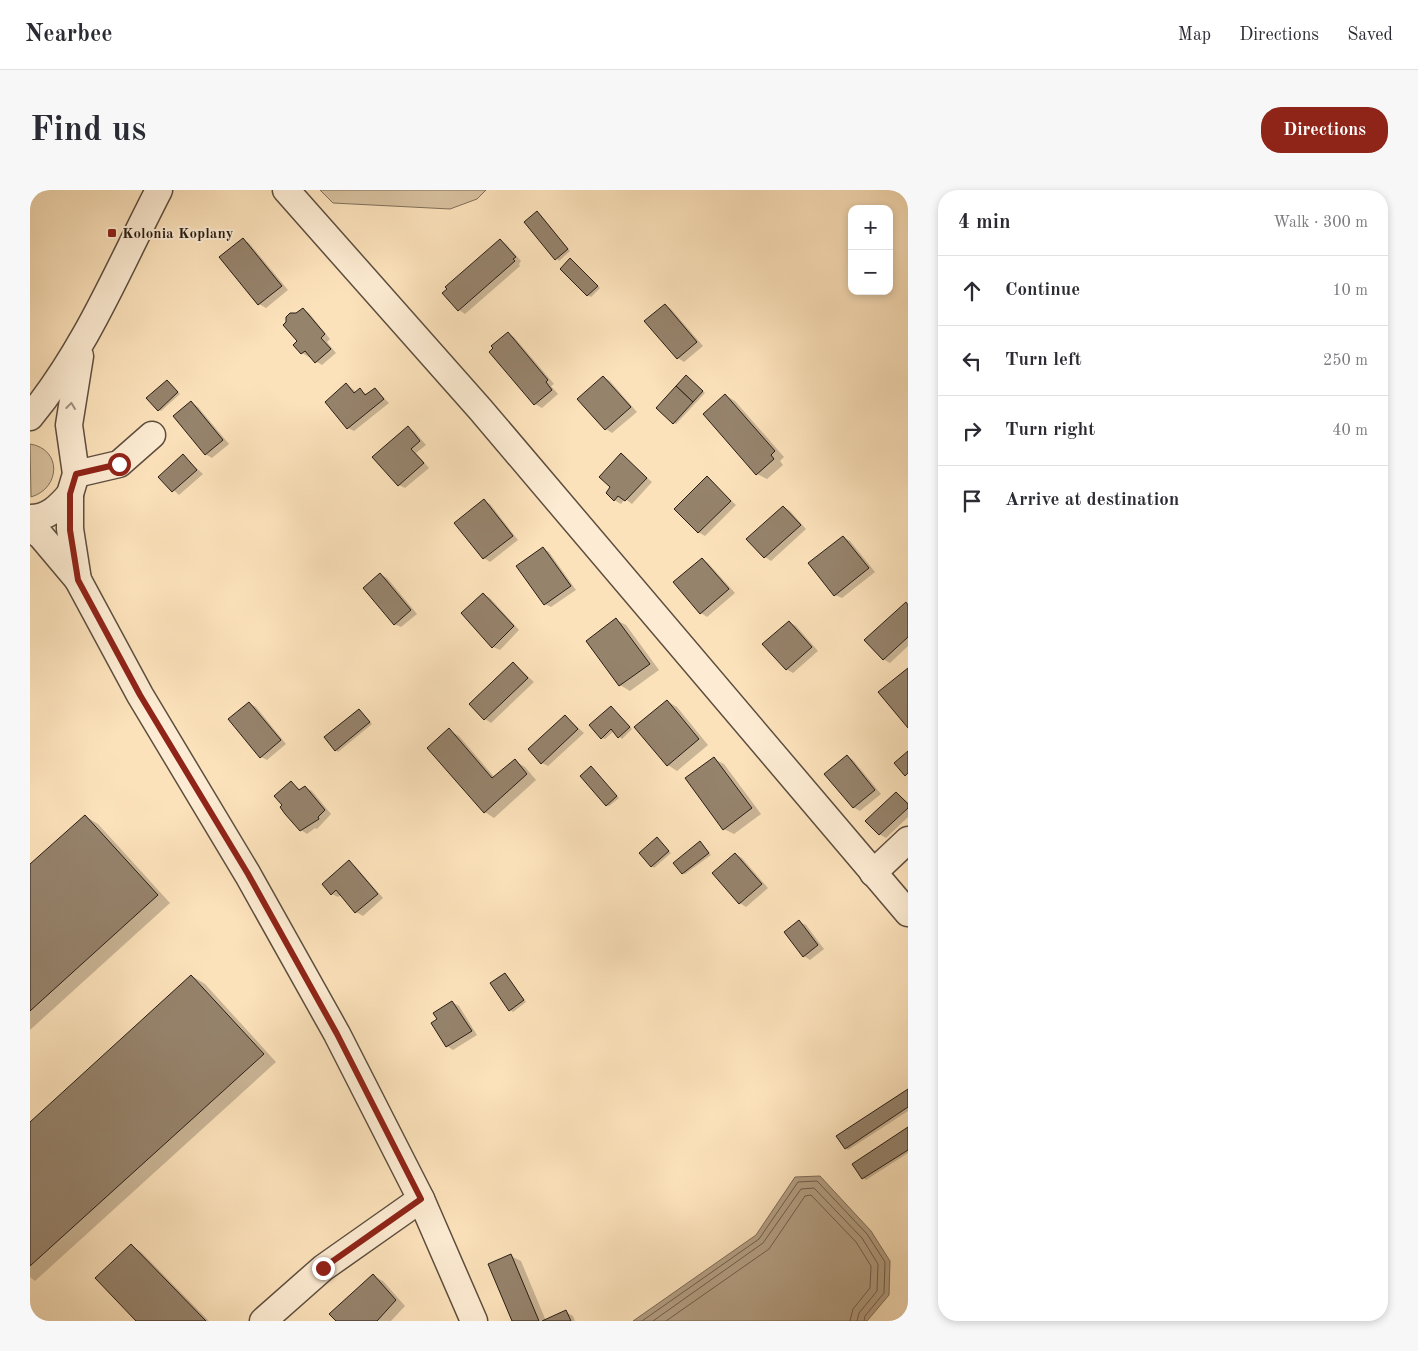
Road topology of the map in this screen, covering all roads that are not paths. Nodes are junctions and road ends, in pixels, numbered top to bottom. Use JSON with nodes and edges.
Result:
{"nodes":[{"id":1,"x":159,"y":190,"type":"edge"},
{"id":2,"x":286,"y":190,"type":"edge"},
{"id":3,"x":84,"y":341,"type":"junction"},
{"id":4,"x":30,"y":417,"type":"edge"},
{"id":5,"x":30,"y":422,"type":"edge"},
{"id":6,"x":152,"y":435,"type":"dead end"},
{"id":7,"x":73,"y":474,"type":"junction"},
{"id":8,"x":30,"y":518,"type":"edge"},
{"id":9,"x":30,"y":528,"type":"edge"},
{"id":10,"x":78,"y":580,"type":"junction"},
{"id":11,"x":908,"y":840,"type":"edge"},
{"id":12,"x":872,"y":873,"type":"junction"},
{"id":13,"x":908,"y":914,"type":"edge"},
{"id":14,"x":421,"y":1199,"type":"junction"},
{"id":15,"x":268,"y":1319,"type":"edge"},
{"id":16,"x":474,"y":1321,"type":"edge"}],
"edges":[{"from":1,"to":3,"type":"street"},
{"from":2,"to":12,"type":"street"},
{"from":3,"to":4,"type":"street"},
{"from":7,"to":3,"type":"street","one_way":true},
{"from":5,"to":7,"type":"street"},
{"from":6,"to":7,"type":"street"},
{"from":7,"to":8,"type":"street"},
{"from":7,"to":10,"type":"street"},
{"from":9,"to":10,"type":"street"},
{"from":10,"to":14,"type":"street"},
{"from":11,"to":12,"type":"street"},
{"from":12,"to":13,"type":"street"},
{"from":14,"to":15,"type":"street"},
{"from":14,"to":16,"type":"street"}]}
